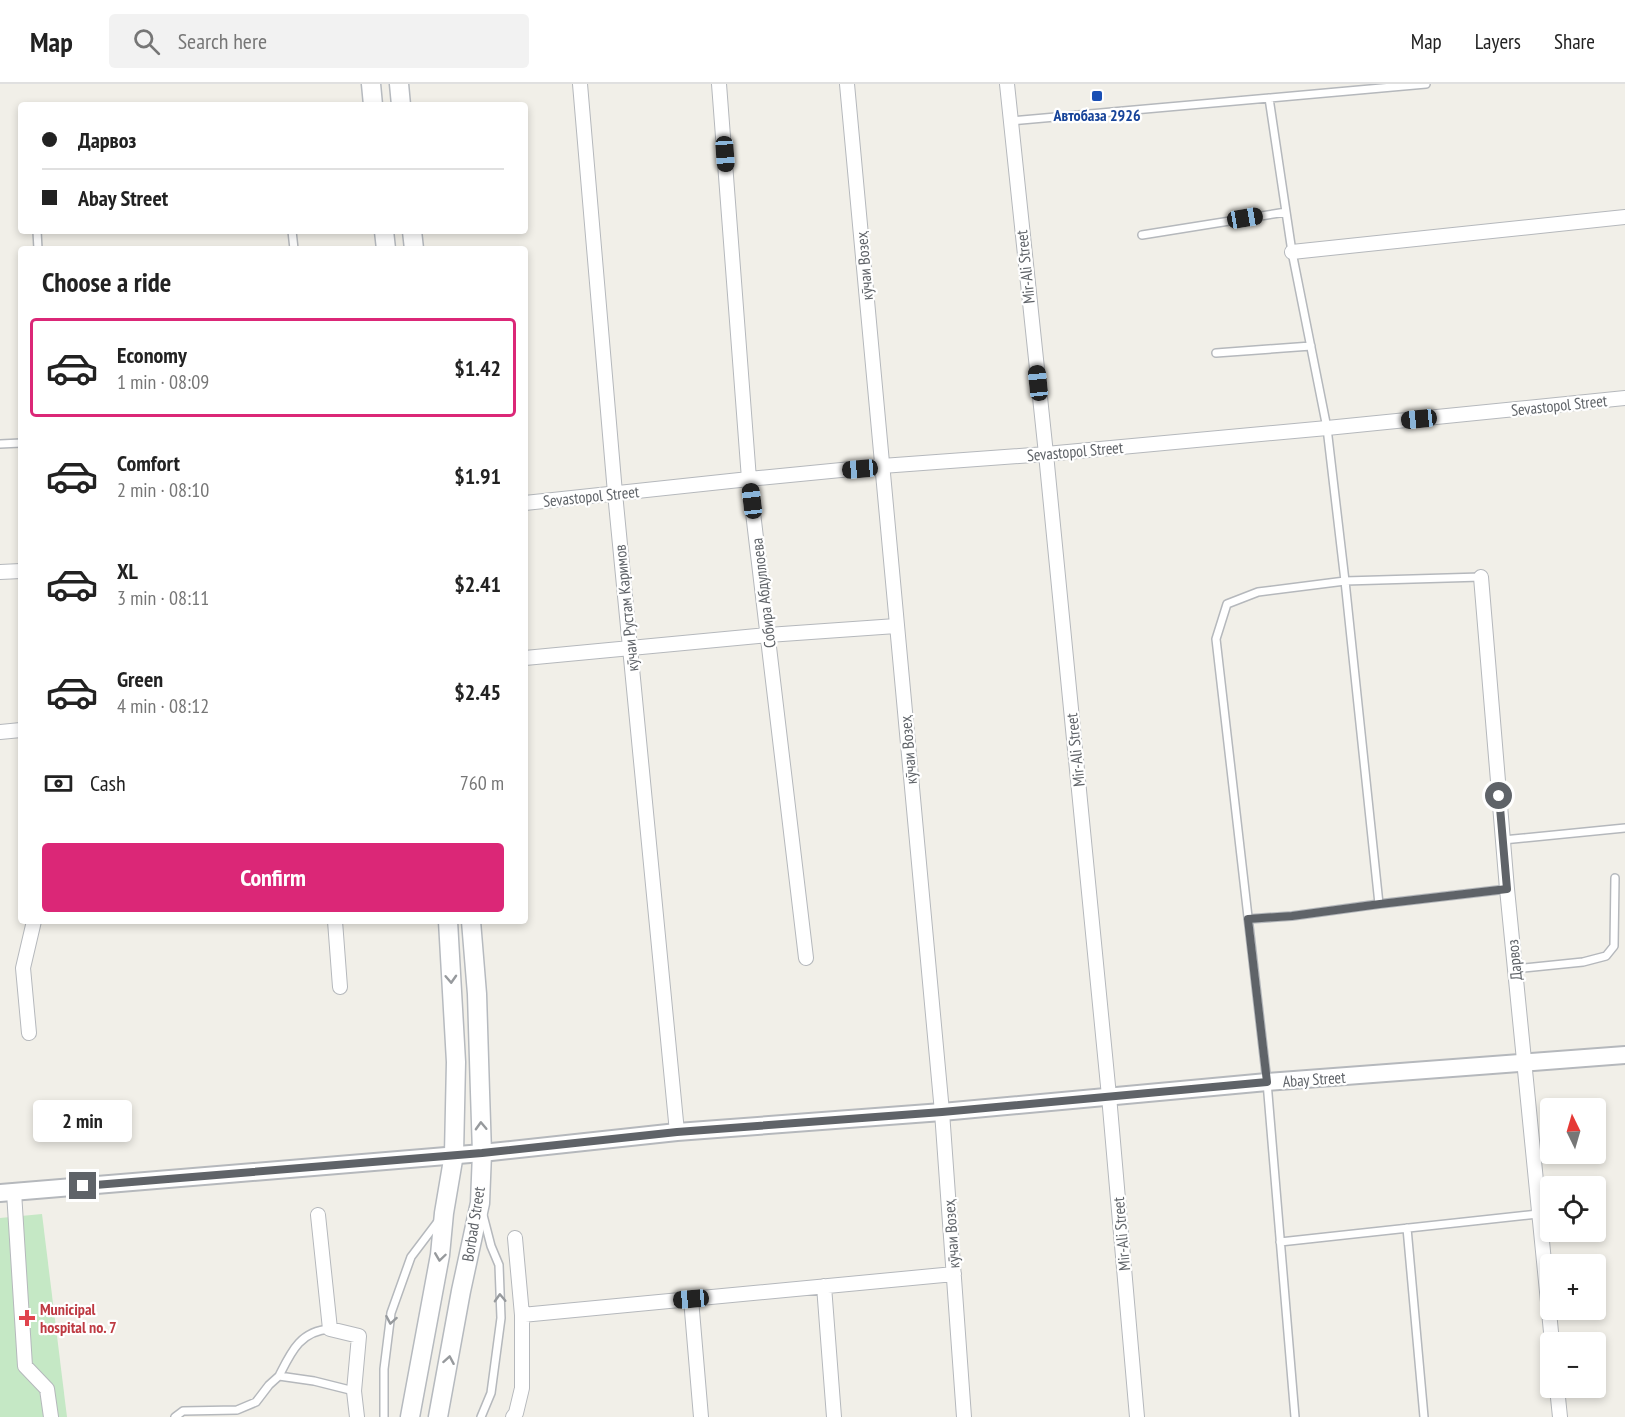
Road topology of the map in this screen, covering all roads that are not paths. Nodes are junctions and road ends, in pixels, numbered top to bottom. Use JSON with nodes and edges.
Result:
{"nodes":[{"id":1,"x":371,"y":84,"type":"edge"},
{"id":2,"x":399,"y":84,"type":"edge"},
{"id":3,"x":580,"y":84,"type":"edge"},
{"id":4,"x":719,"y":84,"type":"edge"},
{"id":5,"x":847,"y":84,"type":"edge"},
{"id":6,"x":1007,"y":84,"type":"edge"},
{"id":7,"x":1426,"y":84,"type":"edge"},
{"id":8,"x":1269,"y":98,"type":"junction"},
{"id":9,"x":373,"y":102,"type":"edge"},
{"id":10,"x":401,"y":102,"type":"edge"},
{"id":11,"x":1010,"y":121,"type":"junction"},
{"id":12,"x":1286,"y":212,"type":"junction"},
{"id":13,"x":1625,"y":217,"type":"edge"},
{"id":14,"x":1142,"y":235,"type":"dead end"},
{"id":15,"x":1292,"y":252,"type":"junction"},
{"id":16,"x":1311,"y":346,"type":"junction"},
{"id":17,"x":1216,"y":353,"type":"dead end"},
{"id":18,"x":1625,"y":398,"type":"edge"},
{"id":19,"x":1327,"y":428,"type":"junction"},
{"id":20,"x":18,"y":443,"type":"edge"},
{"id":21,"x":0,"y":444,"type":"edge"},
{"id":22,"x":1046,"y":454,"type":"junction"},
{"id":23,"x":882,"y":466,"type":"junction"},
{"id":24,"x":749,"y":479,"type":"junction"},
{"id":25,"x":615,"y":493,"type":"junction"},
{"id":26,"x":528,"y":502,"type":"edge"},
{"id":27,"x":18,"y":571,"type":"edge"},
{"id":28,"x":0,"y":572,"type":"edge"},
{"id":29,"x":1481,"y":577,"type":"joint"},
{"id":30,"x":1345,"y":581,"type":"junction"},
{"id":31,"x":897,"y":626,"type":"junction"},
{"id":32,"x":768,"y":635,"type":"junction"},
{"id":33,"x":630,"y":647,"type":"junction"},
{"id":34,"x":528,"y":658,"type":"edge"},
{"id":35,"x":18,"y":730,"type":"edge"},
{"id":36,"x":0,"y":732,"type":"edge"},
{"id":37,"x":1625,"y":828,"type":"edge"},
{"id":38,"x":1503,"y":840,"type":"junction"},
{"id":39,"x":1615,"y":878,"type":"dead end"},
{"id":40,"x":1507,"y":889,"type":"junction"},
{"id":41,"x":1380,"y":904,"type":"junction"},
{"id":42,"x":1248,"y":919,"type":"junction"},
{"id":43,"x":33,"y":924,"type":"edge"},
{"id":44,"x":335,"y":924,"type":"edge"},
{"id":45,"x":448,"y":924,"type":"edge"},
{"id":46,"x":471,"y":924,"type":"edge"},
{"id":47,"x":806,"y":958,"type":"dead end"},
{"id":48,"x":1514,"y":969,"type":"junction"},
{"id":49,"x":340,"y":987,"type":"dead end"},
{"id":50,"x":29,"y":1033,"type":"dead end"},
{"id":51,"x":1625,"y":1055,"type":"edge"},
{"id":52,"x":1524,"y":1062,"type":"junction"},
{"id":53,"x":1267,"y":1082,"type":"junction"},
{"id":54,"x":1109,"y":1096,"type":"junction"},
{"id":55,"x":942,"y":1112,"type":"junction"},
{"id":56,"x":677,"y":1132,"type":"junction"},
{"id":57,"x":482,"y":1153,"type":"junction"},
{"id":58,"x":454,"y":1154,"type":"junction"},
{"id":59,"x":7,"y":1193,"type":"edge"},
{"id":60,"x":480,"y":1203,"type":"junction"},
{"id":61,"x":444,"y":1213,"type":"junction"},
{"id":62,"x":1538,"y":1214,"type":"junction"},
{"id":63,"x":318,"y":1215,"type":"dead end"},
{"id":64,"x":1407,"y":1227,"type":"junction"},
{"id":65,"x":515,"y":1238,"type":"dead end"},
{"id":66,"x":1280,"y":1242,"type":"junction"},
{"id":67,"x":954,"y":1274,"type":"junction"},
{"id":68,"x":824,"y":1286,"type":"junction"},
{"id":69,"x":691,"y":1299,"type":"junction"},
{"id":70,"x":522,"y":1315,"type":"junction"},
{"id":71,"x":330,"y":1329,"type":"junction"},
{"id":72,"x":1551,"y":1332,"type":"edge"},
{"id":73,"x":279,"y":1376,"type":"junction"},
{"id":74,"x":354,"y":1391,"type":"junction"},
{"id":75,"x":1558,"y":1398,"type":"edge"},
{"id":76,"x":51,"y":1417,"type":"edge"},
{"id":77,"x":175,"y":1417,"type":"edge"},
{"id":78,"x":357,"y":1417,"type":"edge"},
{"id":79,"x":384,"y":1417,"type":"edge"},
{"id":80,"x":410,"y":1417,"type":"edge"},
{"id":81,"x":438,"y":1417,"type":"edge"},
{"id":82,"x":481,"y":1417,"type":"edge"},
{"id":83,"x":513,"y":1417,"type":"edge"},
{"id":84,"x":700,"y":1417,"type":"edge"},
{"id":85,"x":834,"y":1417,"type":"edge"},
{"id":86,"x":964,"y":1417,"type":"edge"},
{"id":87,"x":1137,"y":1417,"type":"edge"},
{"id":88,"x":1295,"y":1417,"type":"edge"},
{"id":89,"x":1424,"y":1417,"type":"edge"},
{"id":90,"x":1560,"y":1417,"type":"edge"}],
"edges":[{"from":1,"to":9,"type":"main road"},
{"from":2,"to":10,"type":"main road"},
{"from":3,"to":25,"type":"street","name":"кӯчаи Рустам Каримов"},
{"from":4,"to":24,"type":"street","name":"Собира Абдуллоева"},
{"from":5,"to":23,"type":"street","name":"кӯчаи Возеҳ"},
{"from":6,"to":11,"type":"street","name":"Mir-Ali Street"},
{"from":7,"to":8,"type":"lane"},
{"from":8,"to":11,"type":"lane"},
{"from":8,"to":12,"type":"lane"},
{"from":11,"to":22,"type":"street","name":"Mir-Ali Street"},
{"from":12,"to":14,"type":"lane"},
{"from":12,"to":15,"type":"lane"},
{"from":13,"to":15,"type":"street"},
{"from":15,"to":16,"type":"lane"},
{"from":16,"to":17,"type":"lane"},
{"from":16,"to":19,"type":"lane"},
{"from":18,"to":19,"type":"street","name":"Sevastopol Street"},
{"from":19,"to":22,"type":"street","name":"Sevastopol Street"},
{"from":19,"to":30,"type":"lane"},
{"from":20,"to":21,"type":"lane"},
{"from":22,"to":23,"type":"street","name":"Sevastopol Street"},
{"from":22,"to":54,"type":"street","name":"Mir-Ali Street"},
{"from":23,"to":24,"type":"street","name":"Sevastopol Street"},
{"from":23,"to":31,"type":"street","name":"кӯчаи Возеҳ"},
{"from":24,"to":25,"type":"street","name":"Sevastopol Street"},
{"from":24,"to":32,"type":"street","name":"Собира Абдуллоева"},
{"from":25,"to":26,"type":"street","name":"Sevastopol Street"},
{"from":25,"to":33,"type":"street","name":"кӯчаи Рустам Каримов"},
{"from":27,"to":28,"type":"street"},
{"from":29,"to":30,"type":"lane"},
{"from":29,"to":38,"type":"street","name":"Дарвоз"},
{"from":30,"to":41,"type":"lane"},
{"from":30,"to":42,"type":"lane"},
{"from":31,"to":32,"type":"street"},
{"from":31,"to":55,"type":"street","name":"кӯчаи Возеҳ"},
{"from":32,"to":33,"type":"street"},
{"from":32,"to":47,"type":"street","name":"Собира Абдуллоева"},
{"from":33,"to":34,"type":"street"},
{"from":33,"to":56,"type":"street","name":"кӯчаи Рустам Каримов"},
{"from":35,"to":36,"type":"street"},
{"from":37,"to":38,"type":"lane"},
{"from":38,"to":40,"type":"street","name":"Дарвоз"},
{"from":39,"to":48,"type":"lane"},
{"from":40,"to":41,"type":"lane"},
{"from":40,"to":48,"type":"street","name":"Дарвоз"},
{"from":41,"to":42,"type":"lane"},
{"from":42,"to":53,"type":"lane"},
{"from":43,"to":50,"type":"street"},
{"from":44,"to":49,"type":"street"},
{"from":45,"to":58,"type":"main road","name":"Borbad Street","one_way":true},
{"from":57,"to":46,"type":"main road","name":"Borbad Street","one_way":true},
{"from":48,"to":52,"type":"street","name":"Дарвоз"},
{"from":51,"to":52,"type":"street","name":"Abay Street"},
{"from":52,"to":53,"type":"street","name":"Abay Street"},
{"from":52,"to":62,"type":"street","name":"Дарвоз"},
{"from":53,"to":54,"type":"street","name":"Abay Street"},
{"from":53,"to":66,"type":"lane"},
{"from":54,"to":55,"type":"street","name":"Abay Street"},
{"from":54,"to":87,"type":"street","name":"Mir-Ali Street"},
{"from":55,"to":56,"type":"street","name":"Abay Street"},
{"from":55,"to":67,"type":"street","name":"кӯчаи Возеҳ"},
{"from":56,"to":57,"type":"street","name":"Abay Street"},
{"from":57,"to":58,"type":"street","name":"Abay Street"},
{"from":57,"to":60,"type":"main road","name":"Borbad Street"},
{"from":58,"to":59,"type":"street","name":"Abay Street"},
{"from":58,"to":61,"type":"main road","name":"Borbad Street"},
{"from":59,"to":76,"type":"street"},
{"from":81,"to":60,"type":"main road","name":"Borbad Street","one_way":true},
{"from":82,"to":60,"type":"lane","one_way":true},
{"from":61,"to":79,"type":"lane","one_way":true},
{"from":61,"to":80,"type":"main road","name":"Borbad Street","one_way":true},
{"from":62,"to":64,"type":"lane"},
{"from":62,"to":72,"type":"street","name":"Дарвоз"},
{"from":63,"to":71,"type":"street"},
{"from":64,"to":66,"type":"lane"},
{"from":64,"to":89,"type":"lane"},
{"from":65,"to":70,"type":"street"},
{"from":66,"to":88,"type":"lane"},
{"from":67,"to":68,"type":"street"},
{"from":67,"to":86,"type":"street","name":"кӯчаи Возеҳ"},
{"from":68,"to":69,"type":"street"},
{"from":68,"to":85,"type":"street"},
{"from":69,"to":70,"type":"street"},
{"from":69,"to":84,"type":"street"},
{"from":70,"to":83,"type":"street"},
{"from":71,"to":73,"type":"lane"},
{"from":71,"to":74,"type":"street"},
{"from":73,"to":74,"type":"lane"},
{"from":73,"to":77,"type":"lane"},
{"from":74,"to":78,"type":"street"},
{"from":75,"to":90,"type":"street"}]}
